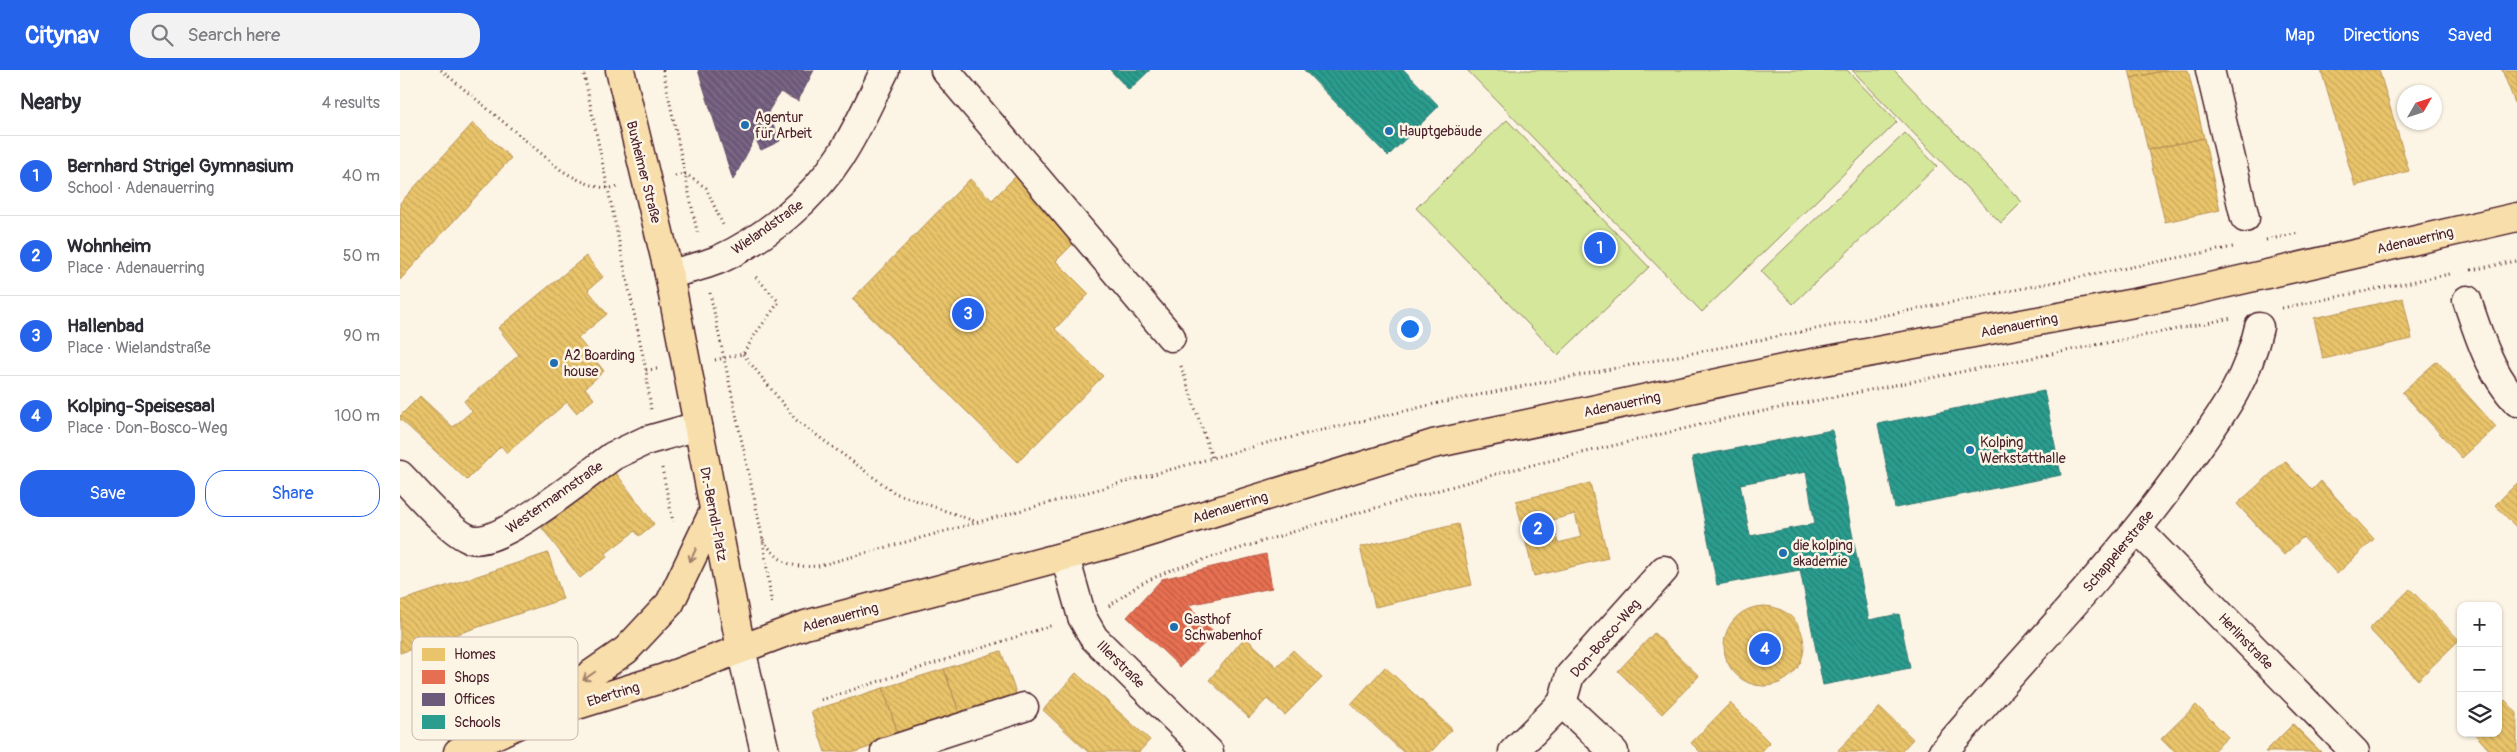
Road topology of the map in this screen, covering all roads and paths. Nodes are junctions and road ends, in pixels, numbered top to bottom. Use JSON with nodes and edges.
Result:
{"nodes":[{"id":1,"x":441,"y":70,"type":"edge"},
{"id":2,"x":583,"y":70,"type":"edge"},
{"id":3,"x":620,"y":70,"type":"edge"},
{"id":4,"x":662,"y":70,"type":"edge"},
{"id":5,"x":885,"y":70,"type":"edge"},
{"id":6,"x":945,"y":70,"type":"edge"},
{"id":7,"x":2210,"y":70,"type":"edge"},
{"id":8,"x":686,"y":174,"type":"dead end"},
{"id":9,"x":609,"y":188,"type":"junction"},
{"id":10,"x":2517,"y":217,"type":"edge"},
{"id":11,"x":2245,"y":218,"type":"dead end"},
{"id":12,"x":2517,"y":261,"type":"edge"},
{"id":13,"x":2469,"y":270,"type":"dead end"},
{"id":14,"x":669,"y":274,"type":"junction"},
{"id":15,"x":2451,"y":274,"type":"dead end"},
{"id":16,"x":2467,"y":300,"type":"dead end"},
{"id":17,"x":2233,"y":318,"type":"dead end"},
{"id":18,"x":2265,"y":318,"type":"joint"},
{"id":19,"x":1171,"y":337,"type":"joint"},
{"id":20,"x":743,"y":354,"type":"dead end"},
{"id":21,"x":726,"y":358,"type":"dead end"},
{"id":22,"x":2517,"y":402,"type":"edge"},
{"id":23,"x":698,"y":426,"type":"junction"},
{"id":24,"x":655,"y":438,"type":"junction"},
{"id":25,"x":1212,"y":458,"type":"dead end"},
{"id":26,"x":400,"y":475,"type":"edge"},
{"id":27,"x":714,"y":511,"type":"junction"},
{"id":28,"x":978,"y":522,"type":"dead end"},
{"id":29,"x":672,"y":528,"type":"dead end"},
{"id":30,"x":2137,"y":529,"type":"junction"},
{"id":31,"x":764,"y":540,"type":"dead end"},
{"id":32,"x":1065,"y":557,"type":"junction"},
{"id":33,"x":1664,"y":570,"type":"dead end"},
{"id":34,"x":1082,"y":616,"type":"junction"},
{"id":35,"x":741,"y":649,"type":"junction"},
{"id":36,"x":578,"y":684,"type":"edge"},
{"id":37,"x":821,"y":700,"type":"dead end"},
{"id":38,"x":1562,"y":703,"type":"junction"},
{"id":39,"x":578,"y":705,"type":"edge"},
{"id":40,"x":1024,"y":707,"type":"dead end"},
{"id":41,"x":484,"y":740,"type":"edge"},
{"id":42,"x":1947,"y":750,"type":"edge"},
{"id":43,"x":458,"y":752,"type":"edge"},
{"id":44,"x":765,"y":752,"type":"edge"},
{"id":45,"x":885,"y":752,"type":"edge"},
{"id":46,"x":1209,"y":752,"type":"edge"},
{"id":47,"x":1513,"y":752,"type":"edge"},
{"id":48,"x":1614,"y":752,"type":"edge"},
{"id":49,"x":2355,"y":752,"type":"edge"}],
"edges":[{"from":1,"to":9,"type":"path"},
{"from":2,"to":9,"type":"path"},
{"from":3,"to":14,"type":"main road","name":"Buxheimer Straße"},
{"from":4,"to":8,"type":"path"},
{"from":5,"to":14,"type":"street","name":"Wielandstraße"},
{"from":6,"to":19,"type":"street"},
{"from":7,"to":11,"type":"street"},
{"from":9,"to":24,"type":"path"},
{"from":10,"to":32,"type":"main road","name":"Adenauerring"},
{"from":12,"to":13,"type":"path"},
{"from":14,"to":23,"type":"main road","name":"Dr.-Berndl-Platz"},
{"from":15,"to":18,"type":"path"},
{"from":16,"to":22,"type":"street"},
{"from":17,"to":34,"type":"path"},
{"from":18,"to":30,"type":"street","name":"Schappelerstraße"},
{"from":19,"to":25,"type":"path"},
{"from":20,"to":28,"type":"path"},
{"from":21,"to":31,"type":"path"},
{"from":23,"to":24,"type":"street","name":"Westermannstraße"},
{"from":23,"to":27,"type":"main road","name":"Dr.-Berndl-Platz"},
{"from":24,"to":26,"type":"street","name":"Westermannstraße"},
{"from":24,"to":29,"type":"path"},
{"from":27,"to":35,"type":"main road","name":"Dr.-Berndl-Platz"},
{"from":27,"to":36,"type":"main road","one_way":true},
{"from":30,"to":42,"type":"street","name":"Schappelerstraße"},
{"from":30,"to":49,"type":"street","name":"Herlinstraße"},
{"from":32,"to":34,"type":"street","name":"Illerstraße"},
{"from":32,"to":35,"type":"main road","name":"Adenauerring"},
{"from":33,"to":38,"type":"street","name":"Don-Bosco-Weg"},
{"from":34,"to":37,"type":"path"},
{"from":34,"to":46,"type":"street","name":"Illerstraße"},
{"from":35,"to":39,"type":"main road","name":"Ebertring"},
{"from":35,"to":44,"type":"street","name":"Dr.-Berndl-Platz"},
{"from":38,"to":47,"type":"street","name":"Don-Bosco-Weg"},
{"from":38,"to":48,"type":"street"},
{"from":40,"to":45,"type":"street"},
{"from":41,"to":43,"type":"main road","name":"Ebertring"}]}
